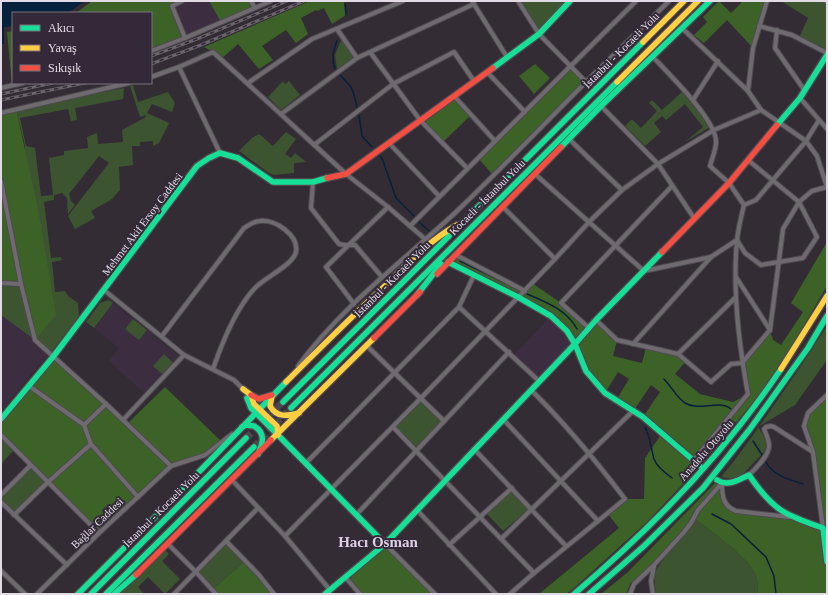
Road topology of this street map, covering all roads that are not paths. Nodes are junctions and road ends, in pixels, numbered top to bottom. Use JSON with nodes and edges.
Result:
{"nodes":[{"id":1,"x":182,"y":1,"type":"edge"},
{"id":2,"x":251,"y":1,"type":"edge"},
{"id":3,"x":271,"y":1,"type":"edge"},
{"id":4,"x":403,"y":1,"type":"edge"},
{"id":5,"x":518,"y":1,"type":"edge"},
{"id":6,"x":570,"y":1,"type":"edge"},
{"id":7,"x":636,"y":1,"type":"edge"},
{"id":8,"x":669,"y":1,"type":"edge"},
{"id":9,"x":680,"y":1,"type":"edge"},
{"id":10,"x":684,"y":1,"type":"edge"},
{"id":11,"x":698,"y":1,"type":"edge"},
{"id":12,"x":710,"y":1,"type":"edge"},
{"id":13,"x":766,"y":1,"type":"edge"},
{"id":14,"x":473,"y":3,"type":"edge"},
{"id":15,"x":563,"y":4,"type":"edge"},
{"id":16,"x":255,"y":8,"type":"junction"},
{"id":17,"x":667,"y":18,"type":"junction"},
{"id":18,"x":759,"y":26,"type":"junction"},
{"id":19,"x":337,"y":28,"type":"junction"},
{"id":20,"x":683,"y":29,"type":"junction"},
{"id":21,"x":777,"y":30,"type":"junction"},
{"id":22,"x":539,"y":34,"type":"junction"},
{"id":23,"x":185,"y":38,"type":"junction"},
{"id":24,"x":152,"y":51,"type":"edge"},
{"id":25,"x":370,"y":52,"type":"junction"},
{"id":26,"x":827,"y":54,"type":"edge"},
{"id":27,"x":507,"y":57,"type":"junction"},
{"id":28,"x":653,"y":57,"type":"junction"},
{"id":29,"x":357,"y":58,"type":"junction"},
{"id":30,"x":718,"y":61,"type":"junction"},
{"id":31,"x":179,"y":67,"type":"junction"},
{"id":32,"x":571,"y":67,"type":"junction"},
{"id":33,"x":486,"y":72,"type":"junction"},
{"id":34,"x":152,"y":77,"type":"edge"},
{"id":35,"x":474,"y":81,"type":"junction"},
{"id":36,"x":586,"y":82,"type":"junction"},
{"id":37,"x":248,"y":83,"type":"junction"},
{"id":38,"x":19,"y":84,"type":"edge"},
{"id":39,"x":125,"y":84,"type":"edge"},
{"id":40,"x":393,"y":84,"type":"junction"},
{"id":41,"x":1,"y":88,"type":"edge"},
{"id":42,"x":748,"y":91,"type":"junction"},
{"id":43,"x":805,"y":91,"type":"junction"},
{"id":44,"x":454,"y":96,"type":"junction"},
{"id":45,"x":800,"y":98,"type":"junction"},
{"id":46,"x":693,"y":100,"type":"junction"},
{"id":47,"x":601,"y":106,"type":"junction"},
{"id":48,"x":761,"y":110,"type":"junction"},
{"id":49,"x":525,"y":112,"type":"junction"},
{"id":50,"x":1,"y":113,"type":"edge"},
{"id":51,"x":281,"y":114,"type":"junction"},
{"id":52,"x":420,"y":120,"type":"junction"},
{"id":53,"x":819,"y":120,"type":"junction"},
{"id":54,"x":779,"y":123,"type":"junction"},
{"id":55,"x":714,"y":130,"type":"junction"},
{"id":56,"x":827,"y":130,"type":"edge"},
{"id":57,"x":569,"y":139,"type":"junction"},
{"id":58,"x":495,"y":141,"type":"junction"},
{"id":59,"x":806,"y":141,"type":"junction"},
{"id":60,"x":389,"y":143,"type":"junction"},
{"id":61,"x":314,"y":144,"type":"junction"},
{"id":62,"x":220,"y":154,"type":"junction"},
{"id":63,"x":748,"y":160,"type":"junction"},
{"id":64,"x":658,"y":164,"type":"junction"},
{"id":65,"x":467,"y":168,"type":"junction"},
{"id":66,"x":346,"y":174,"type":"junction"},
{"id":67,"x":535,"y":174,"type":"junction"},
{"id":68,"x":773,"y":180,"type":"junction"},
{"id":69,"x":1,"y":181,"type":"edge"},
{"id":70,"x":313,"y":182,"type":"junction"},
{"id":71,"x":729,"y":183,"type":"junction"},
{"id":72,"x":672,"y":186,"type":"junction"},
{"id":73,"x":827,"y":187,"type":"edge"},
{"id":74,"x":622,"y":190,"type":"junction"},
{"id":75,"x":439,"y":196,"type":"junction"},
{"id":76,"x":799,"y":202,"type":"junction"},
{"id":77,"x":744,"y":205,"type":"junction"},
{"id":78,"x":503,"y":206,"type":"junction"},
{"id":79,"x":388,"y":207,"type":"junction"},
{"id":80,"x":694,"y":218,"type":"junction"},
{"id":81,"x":466,"y":220,"type":"junction"},
{"id":82,"x":589,"y":222,"type":"junction"},
{"id":83,"x":410,"y":226,"type":"junction"},
{"id":84,"x":464,"y":235,"type":"junction"},
{"id":85,"x":425,"y":239,"type":"junction"},
{"id":86,"x":737,"y":240,"type":"junction"},
{"id":87,"x":349,"y":245,"type":"junction"},
{"id":88,"x":615,"y":245,"type":"junction"},
{"id":89,"x":456,"y":254,"type":"junction"},
{"id":90,"x":711,"y":257,"type":"junction"},
{"id":91,"x":555,"y":259,"type":"junction"},
{"id":92,"x":448,"y":262,"type":"junction"},
{"id":93,"x":780,"y":262,"type":"junction"},
{"id":94,"x":644,"y":271,"type":"junction"},
{"id":95,"x":474,"y":275,"type":"junction"},
{"id":96,"x":382,"y":277,"type":"junction"},
{"id":97,"x":736,"y":277,"type":"junction"},
{"id":98,"x":1,"y":283,"type":"edge"},
{"id":99,"x":21,"y":284,"type":"junction"},
{"id":100,"x":104,"y":290,"type":"junction"},
{"id":101,"x":524,"y":291,"type":"junction"},
{"id":102,"x":417,"y":294,"type":"junction"},
{"id":103,"x":827,"y":296,"type":"edge"},
{"id":104,"x":736,"y":297,"type":"junction"},
{"id":105,"x":518,"y":298,"type":"junction"},
{"id":106,"x":354,"y":304,"type":"junction"},
{"id":107,"x":459,"y":307,"type":"junction"},
{"id":108,"x":827,"y":316,"type":"edge"},
{"id":109,"x":596,"y":320,"type":"junction"},
{"id":110,"x":589,"y":328,"type":"junction"},
{"id":111,"x":770,"y":330,"type":"junction"},
{"id":112,"x":486,"y":331,"type":"junction"},
{"id":113,"x":162,"y":336,"type":"junction"},
{"id":114,"x":575,"y":344,"type":"junction"},
{"id":115,"x":633,"y":344,"type":"junction"},
{"id":116,"x":366,"y":345,"type":"junction"},
{"id":117,"x":509,"y":352,"type":"junction"},
{"id":118,"x":678,"y":354,"type":"junction"},
{"id":119,"x":184,"y":355,"type":"junction"},
{"id":120,"x":54,"y":357,"type":"junction"},
{"id":121,"x":742,"y":363,"type":"junction"},
{"id":122,"x":213,"y":370,"type":"junction"},
{"id":123,"x":395,"y":373,"type":"junction"},
{"id":124,"x":539,"y":381,"type":"junction"},
{"id":125,"x":286,"y":382,"type":"junction"},
{"id":126,"x":29,"y":386,"type":"junction"},
{"id":127,"x":243,"y":389,"type":"junction"},
{"id":128,"x":531,"y":390,"type":"junction"},
{"id":129,"x":251,"y":395,"type":"junction"},
{"id":130,"x":272,"y":395,"type":"junction"},
{"id":131,"x":827,"y":395,"type":"edge"},
{"id":132,"x":421,"y":398,"type":"junction"},
{"id":133,"x":283,"y":402,"type":"tunnel mouth"},
{"id":134,"x":106,"y":404,"type":"junction"},
{"id":135,"x":251,"y":408,"type":"junction"},
{"id":136,"x":291,"y":408,"type":"tunnel mouth"},
{"id":137,"x":634,"y":410,"type":"junction"},
{"id":138,"x":257,"y":411,"type":"junction"},
{"id":139,"x":299,"y":413,"type":"junction"},
{"id":140,"x":1,"y":417,"type":"edge"},
{"id":141,"x":503,"y":419,"type":"junction"},
{"id":142,"x":123,"y":420,"type":"junction"},
{"id":143,"x":444,"y":421,"type":"junction"},
{"id":144,"x":84,"y":425,"type":"junction"},
{"id":145,"x":393,"y":426,"type":"junction"},
{"id":146,"x":240,"y":428,"type":"junction"},
{"id":147,"x":1,"y":435,"type":"edge"},
{"id":148,"x":278,"y":435,"type":"junction"},
{"id":149,"x":246,"y":438,"type":"tunnel mouth"},
{"id":150,"x":91,"y":444,"type":"junction"},
{"id":151,"x":254,"y":447,"type":"tunnel mouth"},
{"id":152,"x":474,"y":449,"type":"junction"},
{"id":153,"x":416,"y":451,"type":"junction"},
{"id":154,"x":814,"y":452,"type":"junction"},
{"id":155,"x":258,"y":454,"type":"junction"},
{"id":156,"x":590,"y":454,"type":"junction"},
{"id":157,"x":694,"y":460,"type":"junction"},
{"id":158,"x":306,"y":463,"type":"junction"},
{"id":159,"x":31,"y":465,"type":"junction"},
{"id":160,"x":171,"y":466,"type":"junction"},
{"id":161,"x":700,"y":466,"type":"dead end"},
{"id":162,"x":749,"y":475,"type":"junction"},
{"id":163,"x":232,"y":480,"type":"junction"},
{"id":164,"x":446,"y":480,"type":"junction"},
{"id":165,"x":48,"y":482,"type":"junction"},
{"id":166,"x":561,"y":482,"type":"junction"},
{"id":167,"x":720,"y":482,"type":"junction"},
{"id":168,"x":512,"y":488,"type":"junction"},
{"id":169,"x":332,"y":489,"type":"junction"},
{"id":170,"x":1,"y":495,"type":"edge"},
{"id":171,"x":138,"y":496,"type":"junction"},
{"id":172,"x":1,"y":502,"type":"edge"},
{"id":173,"x":258,"y":508,"type":"junction"},
{"id":174,"x":532,"y":509,"type":"junction"},
{"id":175,"x":417,"y":510,"type":"junction"},
{"id":176,"x":357,"y":514,"type":"junction"},
{"id":177,"x":14,"y":515,"type":"junction"},
{"id":178,"x":480,"y":517,"type":"junction"},
{"id":179,"x":794,"y":517,"type":"junction"},
{"id":180,"x":598,"y":521,"type":"junction"},
{"id":181,"x":823,"y":528,"type":"junction"},
{"id":182,"x":99,"y":533,"type":"junction"},
{"id":183,"x":284,"y":536,"type":"junction"},
{"id":184,"x":501,"y":539,"type":"junction"},
{"id":185,"x":826,"y":540,"type":"edge"},
{"id":186,"x":226,"y":541,"type":"junction"},
{"id":187,"x":167,"y":544,"type":"junction"},
{"id":188,"x":385,"y":544,"type":"junction"},
{"id":189,"x":449,"y":545,"type":"junction"},
{"id":190,"x":566,"y":546,"type":"junction"},
{"id":191,"x":827,"y":562,"type":"edge"},
{"id":192,"x":67,"y":564,"type":"junction"},
{"id":193,"x":654,"y":565,"type":"junction"},
{"id":194,"x":1,"y":571,"type":"edge"},
{"id":195,"x":196,"y":572,"type":"junction"},
{"id":196,"x":138,"y":573,"type":"junction"},
{"id":197,"x":534,"y":573,"type":"junction"},
{"id":198,"x":345,"y":577,"type":"junction"},
{"id":199,"x":330,"y":590,"type":"junction"},
{"id":200,"x":24,"y":594,"type":"edge"},
{"id":201,"x":37,"y":594,"type":"edge"},
{"id":202,"x":78,"y":594,"type":"edge"},
{"id":203,"x":91,"y":594,"type":"edge"},
{"id":204,"x":106,"y":594,"type":"edge"},
{"id":205,"x":114,"y":594,"type":"edge"},
{"id":206,"x":117,"y":594,"type":"edge"},
{"id":207,"x":174,"y":594,"type":"edge"},
{"id":208,"x":216,"y":594,"type":"edge"},
{"id":209,"x":274,"y":594,"type":"edge"},
{"id":210,"x":325,"y":594,"type":"edge"},
{"id":211,"x":360,"y":594,"type":"edge"},
{"id":212,"x":435,"y":594,"type":"edge"},
{"id":213,"x":496,"y":594,"type":"edge"},
{"id":214,"x":510,"y":594,"type":"edge"},
{"id":215,"x":574,"y":594,"type":"edge"},
{"id":216,"x":589,"y":594,"type":"edge"},
{"id":217,"x":630,"y":594,"type":"edge"},
{"id":218,"x":653,"y":594,"type":"edge"}],
"edges":[{"from":1,"to":23,"type":"street"},
{"from":2,"to":16,"type":"street"},
{"from":3,"to":16,"type":"street"},
{"from":4,"to":19,"type":"street"},
{"from":5,"to":22,"type":"street"},
{"from":6,"to":15,"type":"main road"},
{"from":7,"to":32,"type":"street"},
{"from":8,"to":36,"type":"street"},
{"from":9,"to":17,"type":"main road"},
{"from":10,"to":17,"type":"main road","name":"İstanbul - Kocaeli Yolu"},
{"from":11,"to":84,"type":"main road","name":"Kocaeli - İstanbul Yolu"},
{"from":12,"to":20,"type":"main road"},
{"from":13,"to":18,"type":"street"},
{"from":14,"to":25,"type":"street"},
{"from":14,"to":27,"type":"street"},
{"from":15,"to":22,"type":"main road"},
{"from":16,"to":23,"type":"street"},
{"from":17,"to":81,"type":"main road","name":"İstanbul - Kocaeli Yolu"},
{"from":18,"to":21,"type":"street"},
{"from":18,"to":42,"type":"street"},
{"from":19,"to":29,"type":"street"},
{"from":19,"to":37,"type":"street"},
{"from":20,"to":28,"type":"main road"},
{"from":20,"to":30,"type":"street"},
{"from":21,"to":26,"type":"street"},
{"from":21,"to":43,"type":"street"},
{"from":22,"to":27,"type":"main road"},
{"from":22,"to":32,"type":"street"},
{"from":23,"to":24,"type":"street"},
{"from":25,"to":29,"type":"street"},
{"from":25,"to":40,"type":"street"},
{"from":26,"to":43,"type":"main road"},
{"from":27,"to":33,"type":"main road"},
{"from":28,"to":46,"type":"street"},
{"from":28,"to":47,"type":"main road"},
{"from":29,"to":51,"type":"street"},
{"from":30,"to":42,"type":"street"},
{"from":30,"to":46,"type":"street"},
{"from":31,"to":34,"type":"street"},
{"from":31,"to":37,"type":"street"},
{"from":31,"to":62,"type":"street"},
{"from":32,"to":36,"type":"street"},
{"from":32,"to":49,"type":"street"},
{"from":33,"to":35,"type":"main road"},
{"from":33,"to":49,"type":"street"},
{"from":35,"to":40,"type":"street"},
{"from":35,"to":44,"type":"main road"},
{"from":36,"to":85,"type":"street"},
{"from":37,"to":51,"type":"street"},
{"from":38,"to":41,"type":"street"},
{"from":39,"to":50,"type":"street"},
{"from":40,"to":52,"type":"street"},
{"from":40,"to":61,"type":"street"},
{"from":42,"to":48,"type":"street"},
{"from":43,"to":45,"type":"main road"},
{"from":44,"to":52,"type":"main road"},
{"from":44,"to":58,"type":"street"},
{"from":45,"to":53,"type":"street"},
{"from":45,"to":54,"type":"main road"},
{"from":46,"to":55,"type":"street"},
{"from":47,"to":57,"type":"main road"},
{"from":47,"to":64,"type":"street"},
{"from":48,"to":54,"type":"street"},
{"from":48,"to":55,"type":"street"},
{"from":49,"to":58,"type":"street"},
{"from":51,"to":61,"type":"street"},
{"from":52,"to":60,"type":"main road"},
{"from":52,"to":65,"type":"street"},
{"from":53,"to":56,"type":"street"},
{"from":53,"to":59,"type":"street"},
{"from":54,"to":59,"type":"street"},
{"from":54,"to":63,"type":"main road"},
{"from":55,"to":64,"type":"street"},
{"from":55,"to":71,"type":"street"},
{"from":57,"to":67,"type":"main road"},
{"from":57,"to":74,"type":"street"},
{"from":58,"to":65,"type":"street"},
{"from":59,"to":68,"type":"street"},
{"from":59,"to":73,"type":"street"},
{"from":60,"to":66,"type":"main road"},
{"from":60,"to":75,"type":"street"},
{"from":61,"to":66,"type":"street"},
{"from":62,"to":70,"type":"main road"},
{"from":62,"to":100,"type":"main road","name":"Mehmet Akif Ersoy Caddesi"},
{"from":63,"to":68,"type":"street"},
{"from":63,"to":71,"type":"main road"},
{"from":64,"to":72,"type":"street"},
{"from":64,"to":74,"type":"street"},
{"from":65,"to":75,"type":"street"},
{"from":66,"to":70,"type":"main road"},
{"from":66,"to":79,"type":"street"},
{"from":67,"to":78,"type":"main road"},
{"from":67,"to":82,"type":"street"},
{"from":68,"to":76,"type":"street"},
{"from":68,"to":77,"type":"street"},
{"from":69,"to":99,"type":"street"},
{"from":70,"to":87,"type":"street"},
{"from":71,"to":77,"type":"street"},
{"from":71,"to":80,"type":"main road"},
{"from":72,"to":80,"type":"street"},
{"from":72,"to":88,"type":"street"},
{"from":73,"to":76,"type":"street"},
{"from":74,"to":82,"type":"street"},
{"from":75,"to":83,"type":"street"},
{"from":76,"to":93,"type":"street"},
{"from":76,"to":93,"type":"street"},
{"from":77,"to":86,"type":"street"},
{"from":78,"to":89,"type":"main road"},
{"from":78,"to":91,"type":"street"},
{"from":79,"to":83,"type":"street"},
{"from":79,"to":87,"type":"street"},
{"from":80,"to":94,"type":"main road"},
{"from":81,"to":125,"type":"main road"},
{"from":81,"to":133,"type":"main road","name":"İstanbul - Kocaeli Yolu"},
{"from":82,"to":88,"type":"street"},
{"from":82,"to":91,"type":"street"},
{"from":83,"to":85,"type":"street"},
{"from":84,"to":102,"type":"main road"},
{"from":84,"to":136,"type":"main road","name":"Kocaeli - İstanbul Yolu"},
{"from":85,"to":96,"type":"street"},
{"from":86,"to":90,"type":"street"},
{"from":86,"to":93,"type":"street"},
{"from":86,"to":97,"type":"street"},
{"from":87,"to":96,"type":"street"},
{"from":87,"to":106,"type":"street"},
{"from":88,"to":94,"type":"street"},
{"from":88,"to":110,"type":"street"},
{"from":89,"to":92,"type":"main road"},
{"from":89,"to":101,"type":"street"},
{"from":90,"to":94,"type":"street"},
{"from":90,"to":115,"type":"street"},
{"from":91,"to":101,"type":"street"},
{"from":92,"to":95,"type":"main road"},
{"from":92,"to":102,"type":"main road"},
{"from":93,"to":111,"type":"street"},
{"from":94,"to":109,"type":"main road"},
{"from":95,"to":105,"type":"main road"},
{"from":95,"to":107,"type":"street"},
{"from":96,"to":106,"type":"street"},
{"from":97,"to":104,"type":"street"},
{"from":97,"to":111,"type":"street"},
{"from":98,"to":99,"type":"street"},
{"from":99,"to":120,"type":"street"},
{"from":100,"to":113,"type":"street"},
{"from":100,"to":120,"type":"main road","name":"Mehmet Akif Ersoy Caddesi"},
{"from":101,"to":105,"type":"street"},
{"from":102,"to":116,"type":"main road"},
{"from":103,"to":215,"type":"main road","name":"Anadolu Otoyolu"},
{"from":104,"to":118,"type":"street"},
{"from":104,"to":121,"type":"street"},
{"from":105,"to":112,"type":"street"},
{"from":105,"to":114,"type":"main road"},
{"from":106,"to":125,"type":"street"},
{"from":107,"to":112,"type":"street"},
{"from":107,"to":123,"type":"street"},
{"from":108,"to":216,"type":"main road","name":"Anadolu Otoyolu"},
{"from":109,"to":110,"type":"main road"},
{"from":109,"to":115,"type":"street"},
{"from":110,"to":114,"type":"main road"},
{"from":111,"to":121,"type":"street"},
{"from":112,"to":117,"type":"street"},
{"from":112,"to":132,"type":"street"},
{"from":113,"to":119,"type":"street"},
{"from":113,"to":122,"type":"street"},
{"from":114,"to":124,"type":"main road"},
{"from":114,"to":137,"type":"main road"},
{"from":115,"to":118,"type":"street"},
{"from":116,"to":123,"type":"street"},
{"from":116,"to":139,"type":"main road"},
{"from":117,"to":124,"type":"street"},
{"from":117,"to":143,"type":"street"},
{"from":118,"to":121,"type":"street"},
{"from":119,"to":122,"type":"street"},
{"from":119,"to":142,"type":"street"},
{"from":120,"to":126,"type":"main road","name":"Mehmet Akif Ersoy Caddesi"},
{"from":120,"to":134,"type":"street"},
{"from":121,"to":157,"type":"street"},
{"from":122,"to":127,"type":"street"},
{"from":123,"to":132,"type":"street"},
{"from":123,"to":158,"type":"street"},
{"from":124,"to":128,"type":"main road"},
{"from":125,"to":130,"type":"main road"},
{"from":126,"to":140,"type":"main road","name":"Mehmet Akif Ersoy Caddesi"},
{"from":126,"to":144,"type":"street"},
{"from":127,"to":129,"type":"main road"},
{"from":127,"to":135,"type":"main road"},
{"from":128,"to":141,"type":"main road"},
{"from":128,"to":156,"type":"street"},
{"from":129,"to":130,"type":"main road"},
{"from":129,"to":138,"type":"main road"},
{"from":130,"to":138,"type":"main road"},
{"from":130,"to":139,"type":"main road"},
{"from":131,"to":154,"type":"street"},
{"from":132,"to":143,"type":"street"},
{"from":132,"to":145,"type":"street"},
{"from":134,"to":142,"type":"street"},
{"from":134,"to":144,"type":"street"},
{"from":135,"to":138,"type":"main road"},
{"from":135,"to":146,"type":"main road"},
{"from":137,"to":156,"type":"street"},
{"from":137,"to":157,"type":"main road"},
{"from":138,"to":146,"type":"main road"},
{"from":138,"to":148,"type":"main road"},
{"from":139,"to":148,"type":"main road"},
{"from":141,"to":152,"type":"main road"},
{"from":141,"to":166,"type":"street"},
{"from":142,"to":160,"type":"street"},
{"from":143,"to":153,"type":"street"},
{"from":144,"to":150,"type":"street"},
{"from":145,"to":153,"type":"street"},
{"from":145,"to":169,"type":"street"},
{"from":146,"to":155,"type":"main road"},
{"from":146,"to":160,"type":"street"},
{"from":146,"to":202,"type":"main road"},
{"from":147,"to":159,"type":"street"},
{"from":148,"to":155,"type":"main road"},
{"from":148,"to":158,"type":"main road"},
{"from":149,"to":203,"type":"main road","name":"İstanbul - Kocaeli Yolu"},
{"from":150,"to":165,"type":"street"},
{"from":150,"to":171,"type":"street"},
{"from":151,"to":204,"type":"main road"},
{"from":152,"to":164,"type":"main road"},
{"from":152,"to":168,"type":"street"},
{"from":153,"to":164,"type":"street"},
{"from":153,"to":176,"type":"street"},
{"from":154,"to":162,"type":"street"},
{"from":154,"to":181,"type":"street"},
{"from":155,"to":163,"type":"main road"},
{"from":156,"to":166,"type":"street"},
{"from":156,"to":180,"type":"street"},
{"from":157,"to":161,"type":"main road"},
{"from":158,"to":169,"type":"main road"},
{"from":159,"to":165,"type":"street"},
{"from":159,"to":170,"type":"street"},
{"from":160,"to":171,"type":"street","name":"Bağlar Caddesi"},
{"from":162,"to":167,"type":"main road"},
{"from":162,"to":179,"type":"main road"},
{"from":163,"to":173,"type":"street"},
{"from":163,"to":187,"type":"main road"},
{"from":164,"to":175,"type":"main road"},
{"from":164,"to":178,"type":"street"},
{"from":165,"to":177,"type":"street"},
{"from":165,"to":182,"type":"street"},
{"from":166,"to":174,"type":"street"},
{"from":166,"to":180,"type":"street"},
{"from":167,"to":179,"type":"street"},
{"from":167,"to":193,"type":"street"},
{"from":168,"to":174,"type":"street"},
{"from":168,"to":178,"type":"street"},
{"from":169,"to":176,"type":"main road"},
{"from":169,"to":183,"type":"street"},
{"from":171,"to":182,"type":"street","name":"Bağlar Caddesi"},
{"from":172,"to":177,"type":"street"},
{"from":173,"to":183,"type":"street"},
{"from":173,"to":186,"type":"street"},
{"from":174,"to":184,"type":"street"},
{"from":174,"to":190,"type":"street"},
{"from":175,"to":188,"type":"main road"},
{"from":175,"to":189,"type":"street"},
{"from":176,"to":188,"type":"main road"},
{"from":177,"to":192,"type":"street"},
{"from":178,"to":184,"type":"street"},
{"from":178,"to":189,"type":"street"},
{"from":179,"to":181,"type":"main road"},
{"from":180,"to":190,"type":"street"},
{"from":181,"to":185,"type":"main road"},
{"from":182,"to":192,"type":"street","name":"Bağlar Caddesi"},
{"from":183,"to":199,"type":"street"},
{"from":184,"to":197,"type":"street"},
{"from":185,"to":191,"type":"main road"},
{"from":186,"to":195,"type":"street"},
{"from":186,"to":209,"type":"street"},
{"from":187,"to":195,"type":"street"},
{"from":187,"to":196,"type":"main road"},
{"from":188,"to":198,"type":"main road"},
{"from":188,"to":212,"type":"street"},
{"from":189,"to":213,"type":"street"},
{"from":190,"to":197,"type":"street"},
{"from":192,"to":201,"type":"street","name":"Bağlar Caddesi"},
{"from":193,"to":217,"type":"street"},
{"from":193,"to":218,"type":"street"},
{"from":194,"to":200,"type":"street"},
{"from":195,"to":207,"type":"street"},
{"from":195,"to":208,"type":"street"},
{"from":196,"to":205,"type":"main road"},
{"from":196,"to":206,"type":"main road"},
{"from":197,"to":214,"type":"street"},
{"from":198,"to":199,"type":"main road"},
{"from":198,"to":211,"type":"street"},
{"from":199,"to":210,"type":"main road"}]}
